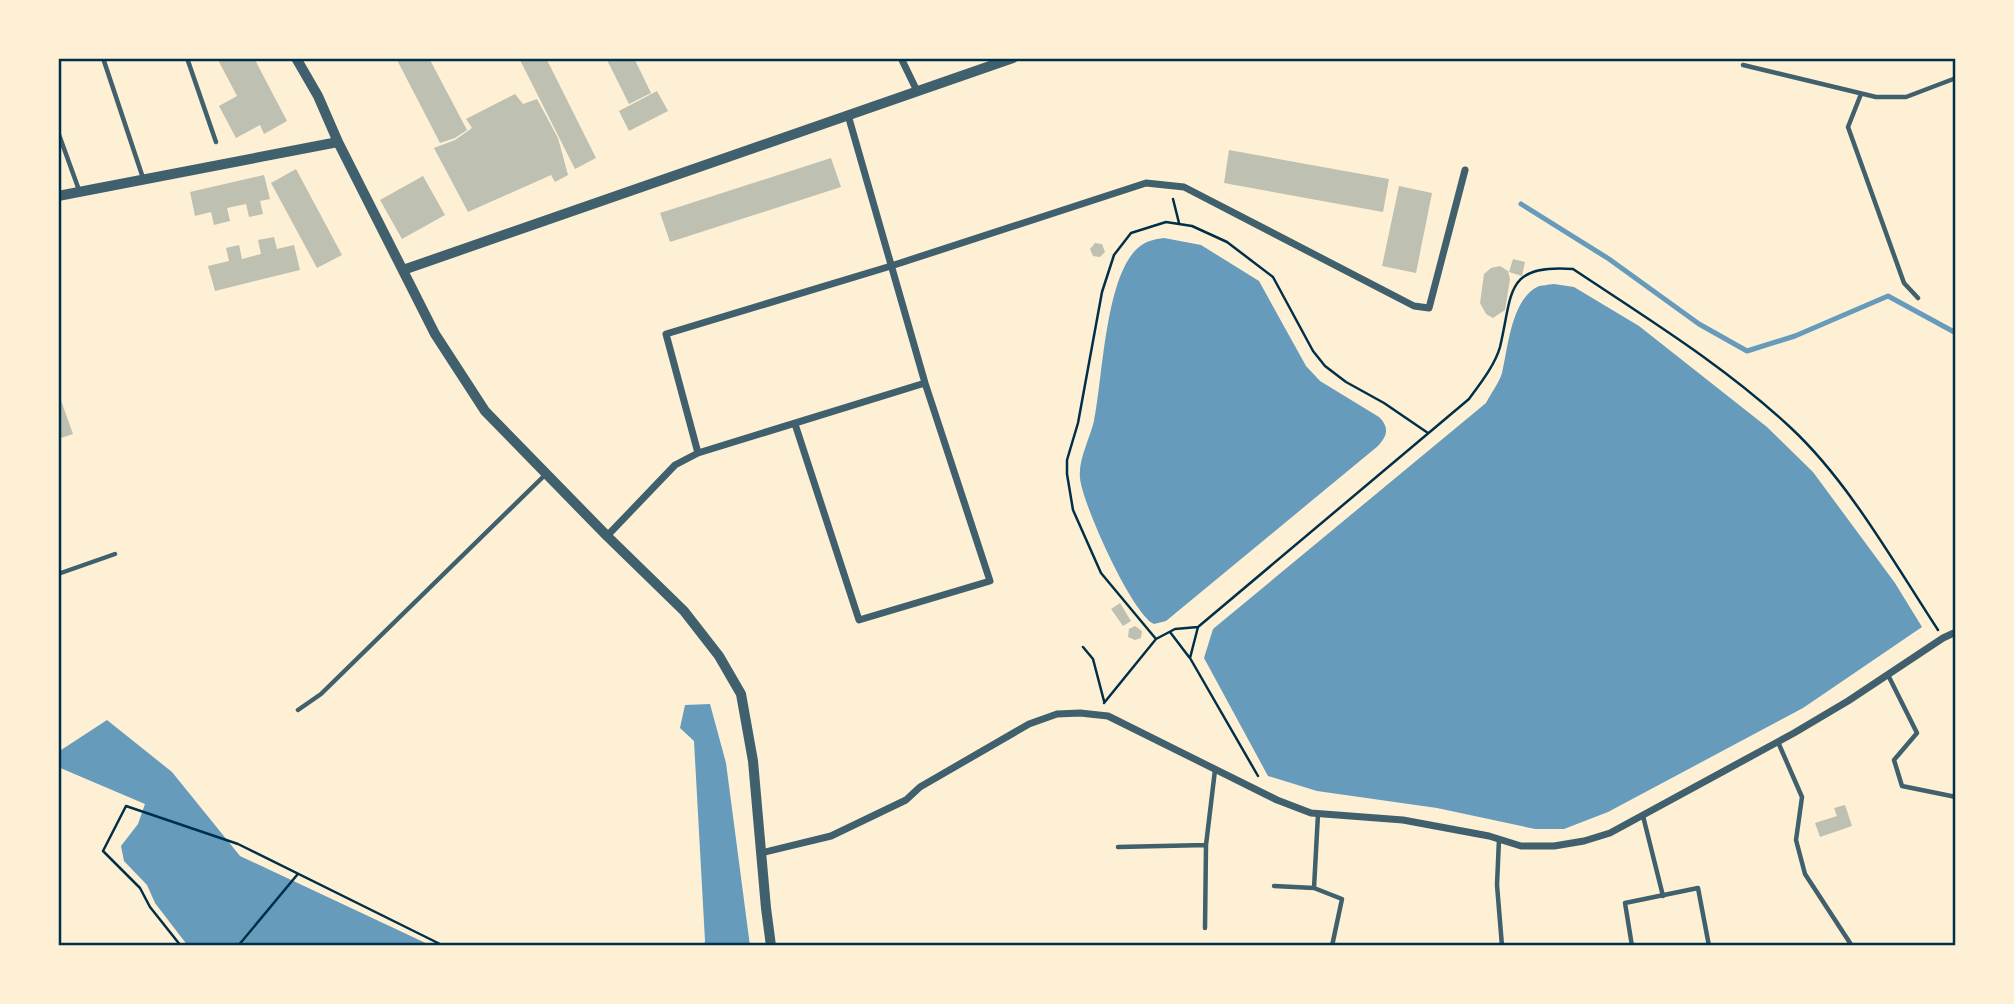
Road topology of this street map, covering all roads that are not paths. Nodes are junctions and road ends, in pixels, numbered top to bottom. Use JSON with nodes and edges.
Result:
{"nodes":[{"id":1,"x":103,"y":58,"type":"edge"},
{"id":2,"x":187,"y":58,"type":"edge"},
{"id":3,"x":296,"y":58,"type":"edge"},
{"id":4,"x":901,"y":58,"type":"edge"},
{"id":5,"x":1013,"y":58,"type":"edge"},
{"id":6,"x":1743,"y":65,"type":"dead end"},
{"id":7,"x":1956,"y":78,"type":"edge"},
{"id":8,"x":917,"y":91,"type":"junction"},
{"id":9,"x":1861,"y":94,"type":"junction"},
{"id":10,"x":849,"y":115,"type":"junction"},
{"id":11,"x":58,"y":132,"type":"edge"},
{"id":12,"x":216,"y":142,"type":"dead end"},
{"id":13,"x":338,"y":142,"type":"junction"},
{"id":14,"x":1465,"y":170,"type":"dead end"},
{"id":15,"x":143,"y":178,"type":"junction"},
{"id":16,"x":79,"y":191,"type":"junction"},
{"id":17,"x":58,"y":196,"type":"edge"},
{"id":18,"x":891,"y":266,"type":"junction"},
{"id":19,"x":403,"y":270,"type":"junction"},
{"id":20,"x":1918,"y":298,"type":"dead end"},
{"id":21,"x":925,"y":383,"type":"junction"},
{"id":22,"x":795,"y":424,"type":"junction"},
{"id":23,"x":698,"y":453,"type":"junction"},
{"id":24,"x":546,"y":474,"type":"junction"},
{"id":25,"x":607,"y":536,"type":"junction"},
{"id":26,"x":116,"y":554,"type":"dead end"},
{"id":27,"x":58,"y":574,"type":"edge"},
{"id":28,"x":1956,"y":632,"type":"edge"},
{"id":29,"x":1888,"y":675,"type":"junction"},
{"id":30,"x":298,"y":710,"type":"dead end"},
{"id":31,"x":1778,"y":742,"type":"junction"},
{"id":32,"x":1215,"y":769,"type":"junction"},
{"id":33,"x":1956,"y":797,"type":"edge"},
{"id":34,"x":1318,"y":814,"type":"junction"},
{"id":35,"x":1643,"y":815,"type":"junction"},
{"id":36,"x":1499,"y":839,"type":"junction"},
{"id":37,"x":1206,"y":845,"type":"junction"},
{"id":38,"x":1118,"y":846,"type":"dead end"},
{"id":39,"x":761,"y":853,"type":"junction"},
{"id":40,"x":1274,"y":886,"type":"dead end"},
{"id":41,"x":1314,"y":888,"type":"junction"},
{"id":42,"x":1663,"y":896,"type":"junction"},
{"id":43,"x":1205,"y":928,"type":"dead end"},
{"id":44,"x":771,"y":946,"type":"edge"},
{"id":45,"x":1332,"y":946,"type":"edge"},
{"id":46,"x":1502,"y":946,"type":"edge"},
{"id":47,"x":1632,"y":946,"type":"edge"},
{"id":48,"x":1709,"y":946,"type":"edge"},
{"id":49,"x":1852,"y":946,"type":"edge"}],
"edges":[{"from":1,"to":15,"type":"lane"},
{"from":2,"to":12,"type":"lane"},
{"from":3,"to":13,"type":"street"},
{"from":4,"to":8,"type":"street"},
{"from":5,"to":8,"type":"street"},
{"from":6,"to":9,"type":"lane"},
{"from":7,"to":9,"type":"lane"},
{"from":8,"to":10,"type":"street"},
{"from":9,"to":20,"type":"lane"},
{"from":10,"to":18,"type":"street"},
{"from":10,"to":19,"type":"street"},
{"from":11,"to":16,"type":"lane"},
{"from":13,"to":15,"type":"street"},
{"from":13,"to":19,"type":"street"},
{"from":14,"to":18,"type":"street"},
{"from":15,"to":16,"type":"street"},
{"from":16,"to":17,"type":"street"},
{"from":18,"to":21,"type":"street"},
{"from":18,"to":23,"type":"street"},
{"from":19,"to":24,"type":"street"},
{"from":21,"to":22,"type":"street"},
{"from":21,"to":22,"type":"street"},
{"from":22,"to":23,"type":"street"},
{"from":23,"to":25,"type":"street"},
{"from":24,"to":25,"type":"street"},
{"from":24,"to":30,"type":"lane"},
{"from":25,"to":39,"type":"street"},
{"from":26,"to":27,"type":"lane"},
{"from":28,"to":29,"type":"street"},
{"from":29,"to":31,"type":"street"},
{"from":29,"to":33,"type":"lane"},
{"from":31,"to":35,"type":"street"},
{"from":31,"to":49,"type":"lane"},
{"from":32,"to":34,"type":"street"},
{"from":32,"to":37,"type":"lane"},
{"from":32,"to":39,"type":"street"},
{"from":34,"to":36,"type":"street"},
{"from":34,"to":41,"type":"lane"},
{"from":35,"to":36,"type":"street"},
{"from":35,"to":42,"type":"lane"},
{"from":36,"to":46,"type":"lane"},
{"from":37,"to":38,"type":"lane"},
{"from":37,"to":43,"type":"lane"},
{"from":39,"to":44,"type":"street"},
{"from":40,"to":41,"type":"lane"},
{"from":41,"to":45,"type":"lane"},
{"from":42,"to":47,"type":"lane"},
{"from":42,"to":48,"type":"lane"}]}
